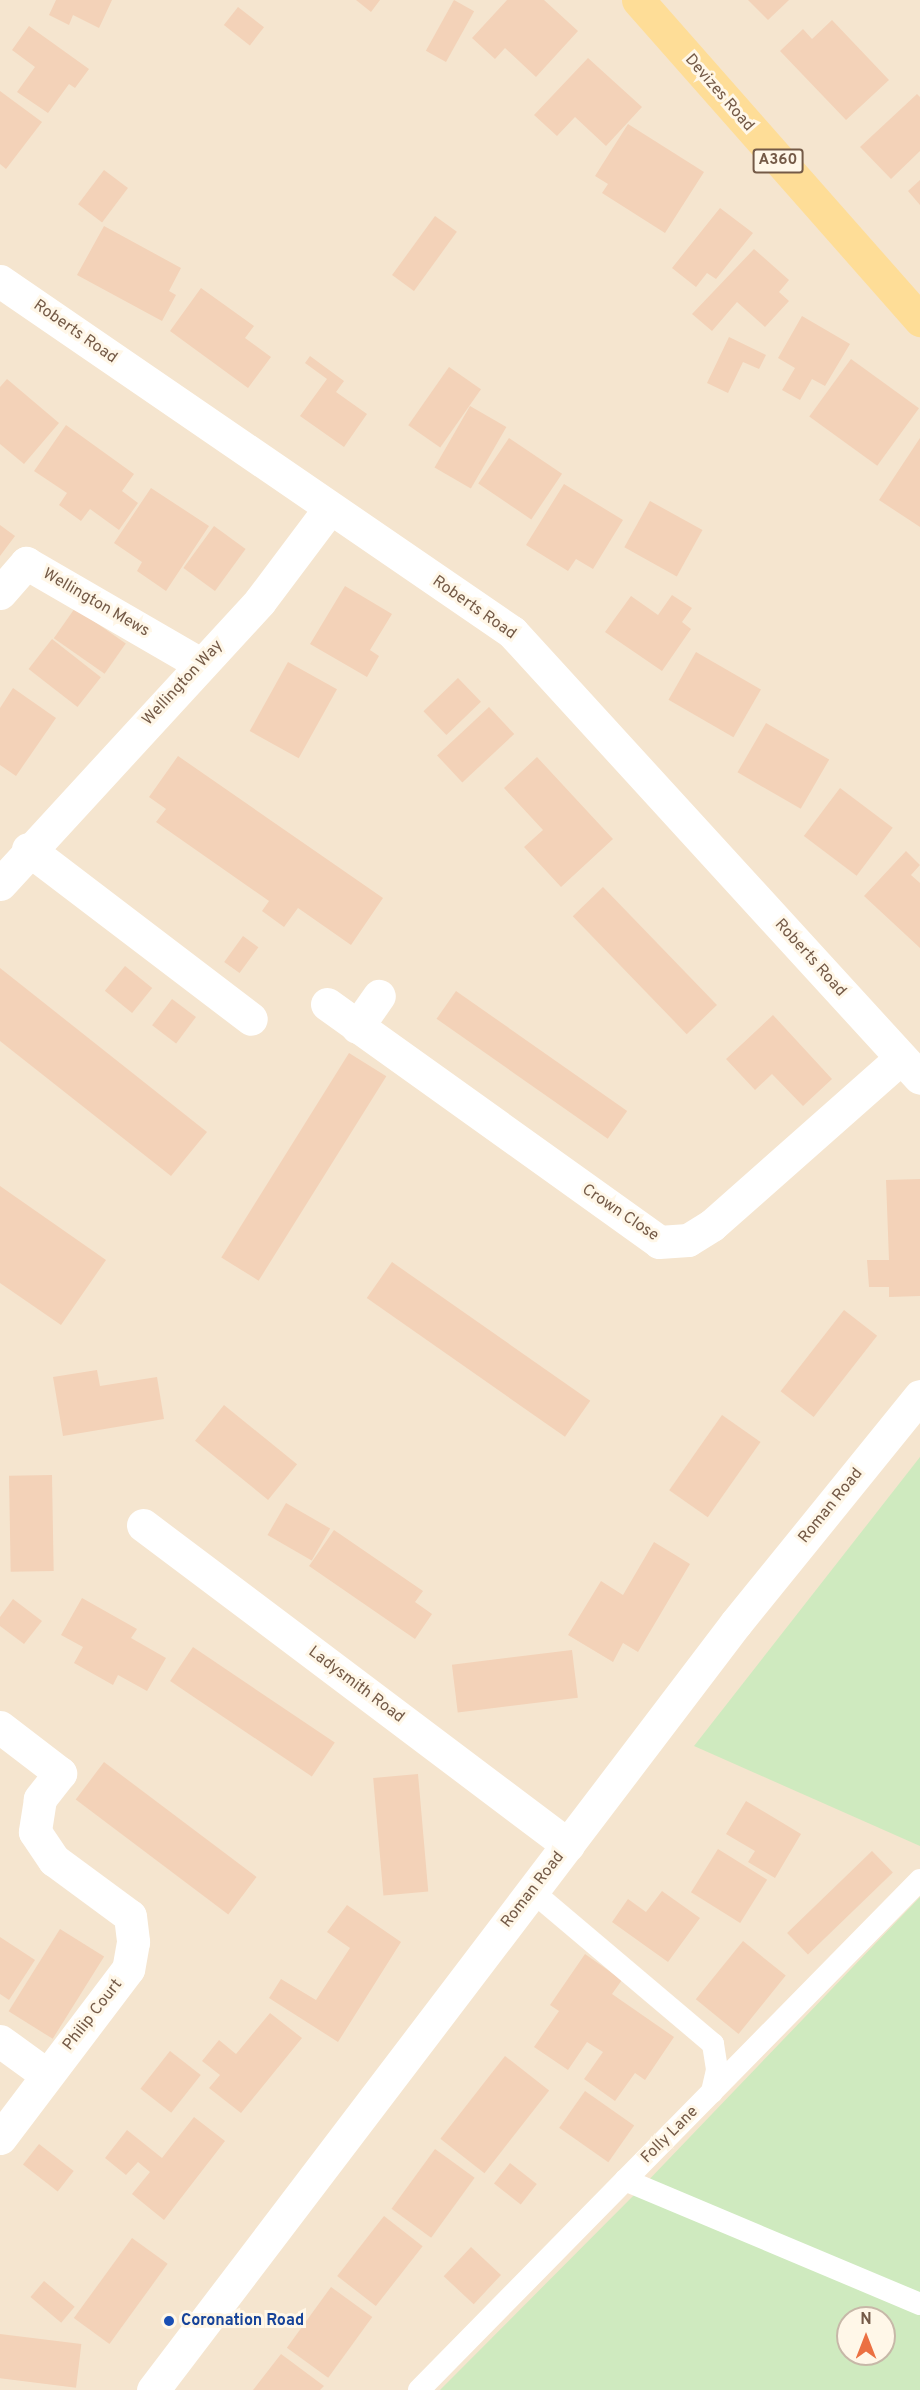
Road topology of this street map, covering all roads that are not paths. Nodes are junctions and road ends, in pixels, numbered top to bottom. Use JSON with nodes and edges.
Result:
{"nodes":[{"id":1,"x":638,"y":0,"type":"edge"},
{"id":2,"x":0,"y":281,"type":"edge"},
{"id":3,"x":920,"y":320,"type":"edge"},
{"id":4,"x":329,"y":509,"type":"junction"},
{"id":5,"x":0,"y":593,"type":"edge"},
{"id":6,"x":200,"y":664,"type":"junction"},
{"id":7,"x":27,"y":849,"type":"junction"},
{"id":8,"x":0,"y":884,"type":"edge"},
{"id":9,"x":379,"y":996,"type":"dead end"},
{"id":10,"x":327,"y":1004,"type":"dead end"},
{"id":11,"x":251,"y":1019,"type":"dead end"},
{"id":12,"x":357,"y":1027,"type":"junction"},
{"id":13,"x":910,"y":1068,"type":"edge"},
{"id":14,"x":920,"y":1396,"type":"edge"},
{"id":15,"x":143,"y":1525,"type":"dead end"},
{"id":16,"x":0,"y":1727,"type":"edge"},
{"id":17,"x":568,"y":1845,"type":"junction"},
{"id":18,"x":920,"y":1880,"type":"edge"},
{"id":19,"x":532,"y":1891,"type":"junction"},
{"id":20,"x":0,"y":2041,"type":"edge"},
{"id":21,"x":47,"y":2074,"type":"junction"},
{"id":22,"x":712,"y":2092,"type":"junction"},
{"id":23,"x":0,"y":2138,"type":"edge"},
{"id":24,"x":625,"y":2180,"type":"junction"},
{"id":25,"x":920,"y":2304,"type":"edge"},
{"id":26,"x":153,"y":2390,"type":"edge"},
{"id":27,"x":419,"y":2390,"type":"edge"}],
"edges":[{"from":1,"to":3,"type":"main road","name":"Devizes Road","number":"A360"},
{"from":2,"to":4,"type":"street","name":"Roberts Road"},
{"from":4,"to":6,"type":"street","name":"Wellington Way"},
{"from":4,"to":13,"type":"street","name":"Roberts Road"},
{"from":5,"to":6,"type":"street","name":"Wellington Mews"},
{"from":6,"to":7,"type":"street","name":"Wellington Way"},
{"from":7,"to":8,"type":"street","name":"Wellington Way"},
{"from":7,"to":11,"type":"street"},
{"from":9,"to":12,"type":"street"},
{"from":10,"to":12,"type":"street","name":"Crown Close"},
{"from":12,"to":13,"type":"street","name":"Crown Close"},
{"from":14,"to":17,"type":"street","name":"Roman Road"},
{"from":15,"to":17,"type":"street","name":"Ladysmith Road"},
{"from":16,"to":21,"type":"street","name":"Philip Court"},
{"from":17,"to":19,"type":"street","name":"Roman Road"},
{"from":18,"to":22,"type":"lane","name":"Folly Lane"},
{"from":19,"to":22,"type":"lane"},
{"from":19,"to":26,"type":"street","name":"Roman Road"},
{"from":20,"to":21,"type":"street"},
{"from":21,"to":23,"type":"street","name":"Philip Court"},
{"from":22,"to":24,"type":"lane","name":"Folly Lane"},
{"from":24,"to":25,"type":"lane"},
{"from":24,"to":27,"type":"lane","name":"Folly Lane"}]}
